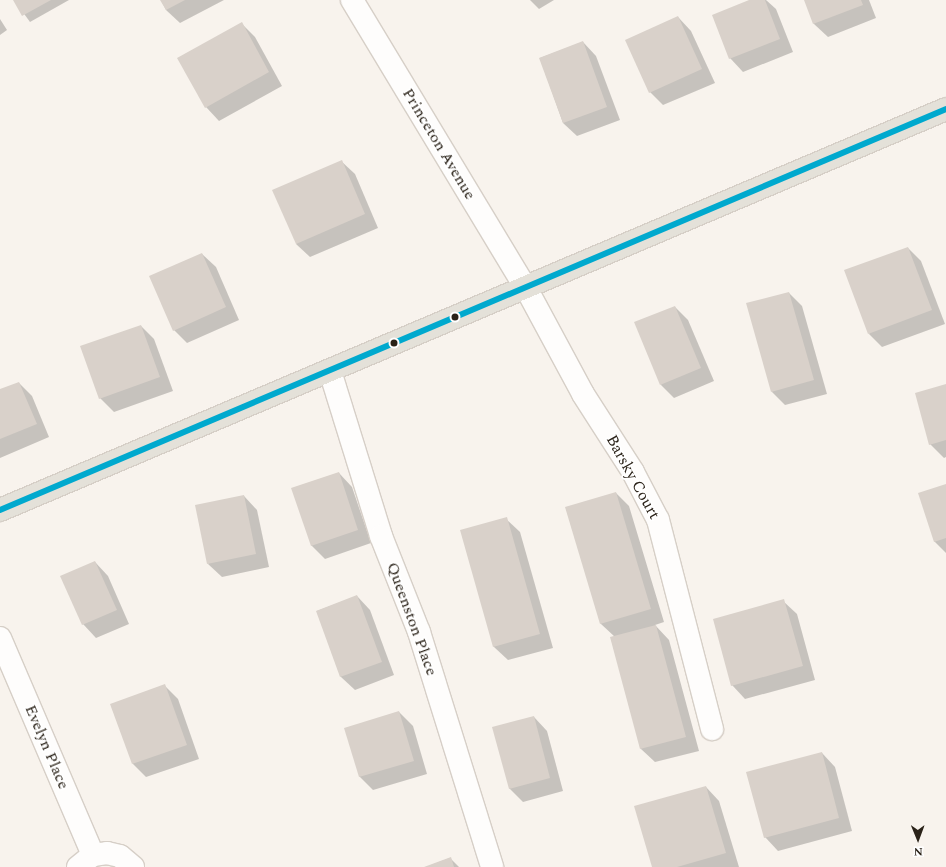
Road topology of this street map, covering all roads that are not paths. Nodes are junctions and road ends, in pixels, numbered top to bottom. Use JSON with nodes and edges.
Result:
{"nodes":[{"id":1,"x":352,"y":0,"type":"edge"},
{"id":2,"x":946,"y":109,"type":"edge"},
{"id":3,"x":526,"y":288,"type":"junction"},
{"id":4,"x":330,"y":371,"type":"junction"},
{"id":5,"x":0,"y":510,"type":"edge"},
{"id":6,"x":0,"y":638,"type":"edge"},
{"id":7,"x":712,"y":729,"type":"dead end"},
{"id":8,"x":86,"y":861,"type":"edge"},
{"id":9,"x":133,"y":867,"type":"edge"},
{"id":10,"x":492,"y":867,"type":"edge"}],
"edges":[{"from":1,"to":3,"type":"street","name":"Princeton Avenue"},
{"from":2,"to":3,"type":"main road"},
{"from":3,"to":4,"type":"main road"},
{"from":3,"to":7,"type":"street","name":"Barsky Court"},
{"from":4,"to":5,"type":"main road"},
{"from":4,"to":10,"type":"street","name":"Queenston Place"},
{"from":6,"to":8,"type":"street","name":"Evelyn Place"},
{"from":8,"to":9,"type":"street","name":"Evelyn Place"}]}
